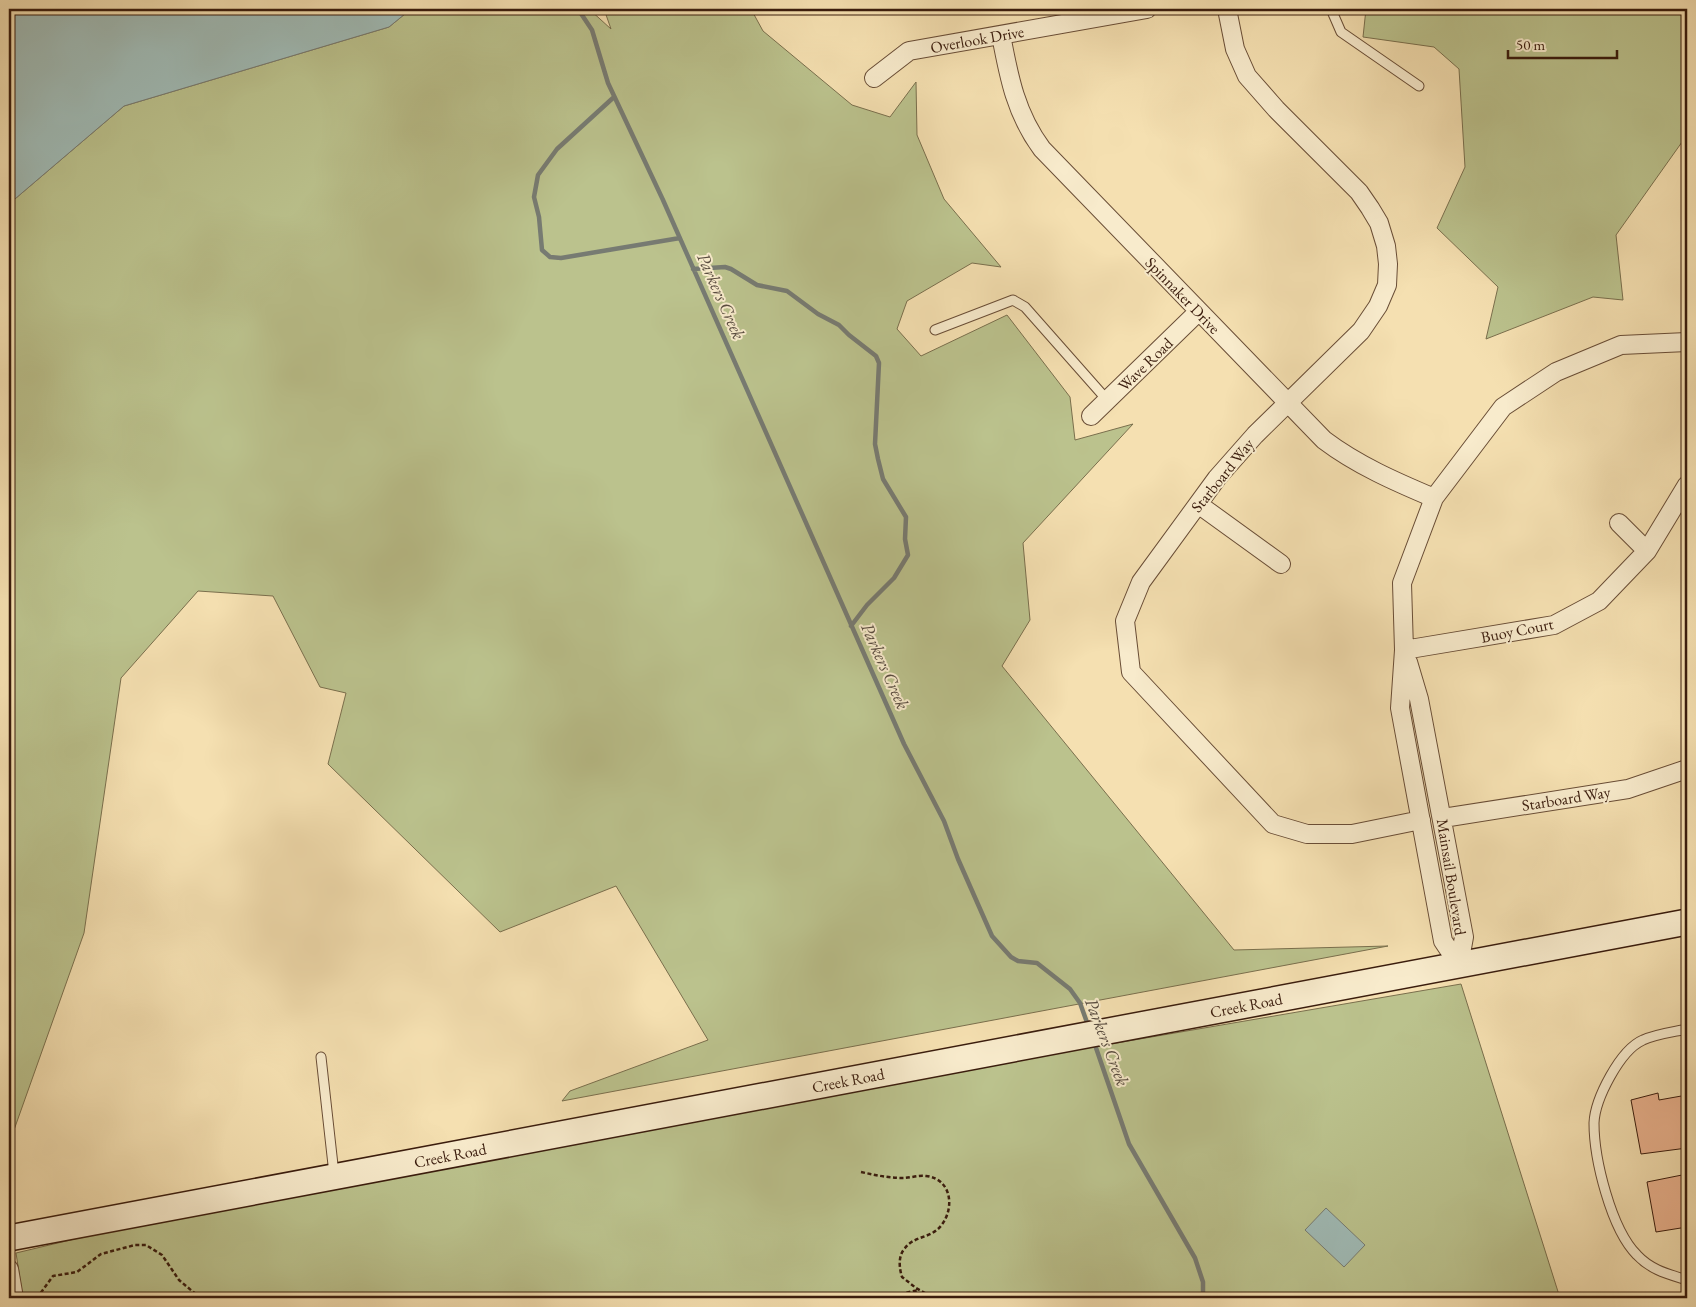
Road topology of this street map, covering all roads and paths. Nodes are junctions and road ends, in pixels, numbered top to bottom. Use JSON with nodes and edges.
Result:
{"nodes":[{"id":1,"x":1147,"y":9,"type":"edge"},
{"id":2,"x":1227,"y":9,"type":"edge"},
{"id":3,"x":1331,"y":9,"type":"edge"},
{"id":4,"x":1001,"y":35,"type":"junction"},
{"id":5,"x":874,"y":78,"type":"dead end"},
{"id":6,"x":1419,"y":86,"type":"dead end"},
{"id":7,"x":1199,"y":312,"type":"junction"},
{"id":8,"x":935,"y":330,"type":"dead end"},
{"id":9,"x":1687,"y":342,"type":"edge"},
{"id":10,"x":1108,"y":401,"type":"junction"},
{"id":11,"x":1288,"y":402,"type":"junction"},
{"id":12,"x":1091,"y":416,"type":"dead end"},
{"id":13,"x":1687,"y":485,"type":"edge"},
{"id":14,"x":1434,"y":498,"type":"junction"},
{"id":15,"x":1198,"y":504,"type":"junction"},
{"id":16,"x":1619,"y":523,"type":"dead end"},
{"id":17,"x":1647,"y":551,"type":"junction"},
{"id":18,"x":1281,"y":564,"type":"dead end"},
{"id":19,"x":1404,"y":650,"type":"junction"},
{"id":20,"x":1687,"y":769,"type":"edge"},
{"id":21,"x":1443,"y":818,"type":"junction"},
{"id":22,"x":1421,"y":820,"type":"junction"},
{"id":23,"x":1687,"y":922,"type":"edge"},
{"id":24,"x":1459,"y":964,"type":"junction"},
{"id":25,"x":1687,"y":1029,"type":"edge"},
{"id":26,"x":320,"y":1057,"type":"dead end"},
{"id":27,"x":861,"y":1172,"type":"dead end"},
{"id":28,"x":334,"y":1177,"type":"junction"},
{"id":29,"x":9,"y":1238,"type":"edge"},
{"id":30,"x":9,"y":1269,"type":"edge"},
{"id":31,"x":1687,"y":1280,"type":"edge"},
{"id":32,"x":919,"y":1290,"type":"junction"},
{"id":33,"x":198,"y":1296,"type":"dead end"},
{"id":34,"x":14,"y":1298,"type":"edge"},
{"id":35,"x":37,"y":1298,"type":"edge"},
{"id":36,"x":881,"y":1298,"type":"edge"},
{"id":37,"x":934,"y":1298,"type":"edge"}],
"edges":[{"from":1,"to":4,"type":"street","name":"Overlook Drive"},
{"from":2,"to":11,"type":"street","name":"Starboard Way"},
{"from":3,"to":6,"type":"lane"},
{"from":4,"to":5,"type":"street","name":"Overlook Drive"},
{"from":4,"to":7,"type":"street","name":"Spinnaker Drive"},
{"from":7,"to":10,"type":"street","name":"Wave Road"},
{"from":7,"to":11,"type":"street","name":"Spinnaker Drive"},
{"from":8,"to":10,"type":"lane"},
{"from":9,"to":14,"type":"street","name":"Mainsail Boulevard"},
{"from":10,"to":12,"type":"street","name":"Wave Road"},
{"from":11,"to":14,"type":"street","name":"Spinnaker Drive"},
{"from":11,"to":15,"type":"street","name":"Starboard Way"},
{"from":13,"to":17,"type":"street","name":"Buoy Court"},
{"from":14,"to":19,"type":"street","name":"Mainsail Boulevard"},
{"from":15,"to":18,"type":"street"},
{"from":15,"to":22,"type":"street","name":"Starboard Way"},
{"from":16,"to":17,"type":"street"},
{"from":17,"to":19,"type":"street","name":"Buoy Court"},
{"from":19,"to":21,"type":"street","name":"Mainsail Boulevard"},
{"from":19,"to":22,"type":"street","name":"Mainsail Boulevard"},
{"from":20,"to":21,"type":"street","name":"Starboard Way"},
{"from":21,"to":24,"type":"street","name":"Mainsail Boulevard"},
{"from":22,"to":24,"type":"street","name":"Mainsail Boulevard"},
{"from":23,"to":24,"type":"main road","name":"Creek Road"},
{"from":24,"to":28,"type":"main road","name":"Creek Road"},
{"from":25,"to":31,"type":"lane"},
{"from":26,"to":28,"type":"lane"},
{"from":27,"to":32,"type":"path"},
{"from":28,"to":29,"type":"main road","name":"Creek Road"},
{"from":30,"to":34,"type":"street"},
{"from":32,"to":36,"type":"path"},
{"from":32,"to":37,"type":"path"},
{"from":33,"to":35,"type":"path"}]}
